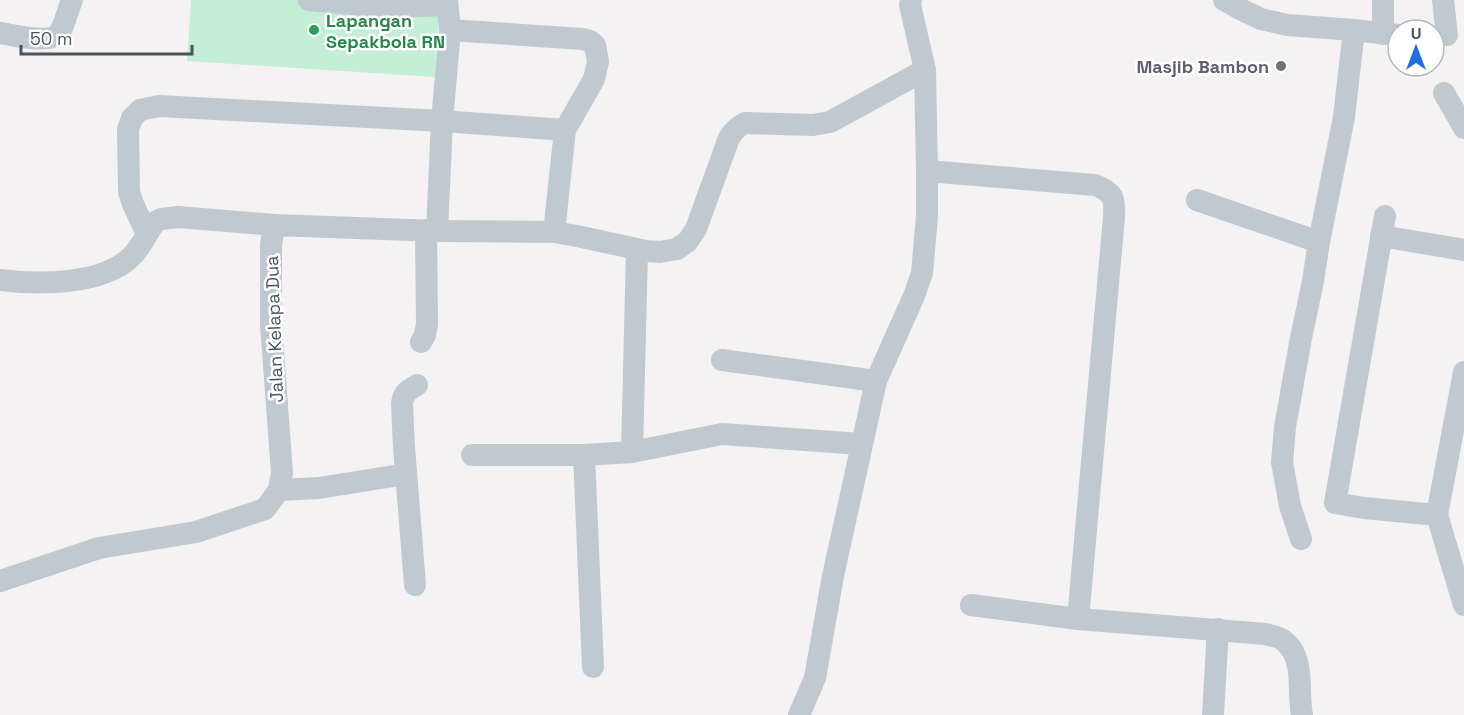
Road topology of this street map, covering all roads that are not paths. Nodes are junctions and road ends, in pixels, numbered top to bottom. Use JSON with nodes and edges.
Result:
{"nodes":[{"id":1,"x":72,"y":0,"type":"edge"},
{"id":2,"x":309,"y":0,"type":"edge"},
{"id":3,"x":911,"y":0,"type":"edge"},
{"id":4,"x":1224,"y":0,"type":"edge"},
{"id":5,"x":1383,"y":0,"type":"edge"},
{"id":6,"x":1443,"y":0,"type":"edge"},
{"id":7,"x":447,"y":2,"type":"edge"},
{"id":8,"x":1387,"y":18,"type":"edge"},
{"id":9,"x":450,"y":30,"type":"junction"},
{"id":10,"x":1354,"y":30,"type":"junction"},
{"id":11,"x":0,"y":33,"type":"edge"},
{"id":12,"x":1386,"y":33,"type":"edge"},
{"id":13,"x":1448,"y":34,"type":"edge"},
{"id":14,"x":925,"y":70,"type":"junction"},
{"id":15,"x":1444,"y":93,"type":"dead end"},
{"id":16,"x":442,"y":121,"type":"junction"},
{"id":17,"x":1464,"y":128,"type":"edge"},
{"id":18,"x":566,"y":130,"type":"junction"},
{"id":19,"x":927,"y":171,"type":"junction"},
{"id":20,"x":1197,"y":200,"type":"dead end"},
{"id":21,"x":275,"y":225,"type":"junction"},
{"id":22,"x":431,"y":230,"type":"junction"},
{"id":23,"x":554,"y":232,"type":"junction"},
{"id":24,"x":147,"y":234,"type":"junction"},
{"id":25,"x":1319,"y":242,"type":"junction"},
{"id":26,"x":637,"y":250,"type":"junction"},
{"id":27,"x":1464,"y":250,"type":"edge"},
{"id":28,"x":0,"y":280,"type":"edge"},
{"id":29,"x":421,"y":342,"type":"dead end"},
{"id":30,"x":722,"y":360,"type":"dead end"},
{"id":31,"x":1464,"y":372,"type":"edge"},
{"id":32,"x":876,"y":381,"type":"junction"},
{"id":33,"x":417,"y":385,"type":"dead end"},
{"id":34,"x":861,"y":444,"type":"junction"},
{"id":35,"x":632,"y":452,"type":"junction"},
{"id":36,"x":472,"y":455,"type":"dead end"},
{"id":37,"x":584,"y":455,"type":"junction"},
{"id":38,"x":406,"y":474,"type":"junction"},
{"id":39,"x":279,"y":490,"type":"junction"},
{"id":40,"x":1437,"y":515,"type":"junction"},
{"id":41,"x":1301,"y":539,"type":"dead end"},
{"id":42,"x":0,"y":581,"type":"edge"},
{"id":43,"x":416,"y":585,"type":"dead end"},
{"id":44,"x":971,"y":605,"type":"dead end"},
{"id":45,"x":1464,"y":605,"type":"edge"},
{"id":46,"x":1078,"y":619,"type":"junction"},
{"id":47,"x":1218,"y":629,"type":"junction"},
{"id":48,"x":593,"y":667,"type":"dead end"},
{"id":49,"x":798,"y":715,"type":"edge"},
{"id":50,"x":1213,"y":715,"type":"edge"},
{"id":51,"x":1302,"y":715,"type":"edge"}],
"edges":[{"from":1,"to":11,"type":"street"},
{"from":2,"to":7,"type":"street"},
{"from":3,"to":14,"type":"street"},
{"from":4,"to":10,"type":"street"},
{"from":5,"to":8,"type":"street"},
{"from":6,"to":13,"type":"street"},
{"from":7,"to":9,"type":"street"},
{"from":9,"to":16,"type":"street"},
{"from":9,"to":18,"type":"street"},
{"from":10,"to":12,"type":"street"},
{"from":10,"to":25,"type":"street"},
{"from":14,"to":19,"type":"street"},
{"from":14,"to":26,"type":"street"},
{"from":15,"to":17,"type":"street"},
{"from":16,"to":18,"type":"street"},
{"from":16,"to":22,"type":"street"},
{"from":16,"to":24,"type":"street"},
{"from":18,"to":23,"type":"street"},
{"from":19,"to":32,"type":"street"},
{"from":19,"to":46,"type":"street"},
{"from":20,"to":25,"type":"street"},
{"from":21,"to":22,"type":"street"},
{"from":21,"to":24,"type":"street"},
{"from":21,"to":39,"type":"street","name":"Jalan Kelapa Dua"},
{"from":22,"to":23,"type":"street"},
{"from":22,"to":29,"type":"street"},
{"from":23,"to":26,"type":"street"},
{"from":24,"to":28,"type":"street"},
{"from":25,"to":41,"type":"street"},
{"from":26,"to":35,"type":"street"},
{"from":27,"to":40,"type":"street"},
{"from":30,"to":32,"type":"street"},
{"from":31,"to":40,"type":"street"},
{"from":32,"to":34,"type":"street"},
{"from":33,"to":38,"type":"street"},
{"from":34,"to":35,"type":"street"},
{"from":34,"to":49,"type":"street"},
{"from":35,"to":37,"type":"street"},
{"from":36,"to":37,"type":"street"},
{"from":37,"to":48,"type":"street"},
{"from":38,"to":39,"type":"street"},
{"from":38,"to":43,"type":"street"},
{"from":39,"to":42,"type":"street"},
{"from":40,"to":45,"type":"street"},
{"from":44,"to":46,"type":"street"},
{"from":46,"to":47,"type":"street"},
{"from":47,"to":50,"type":"street"},
{"from":47,"to":51,"type":"street"}]}
